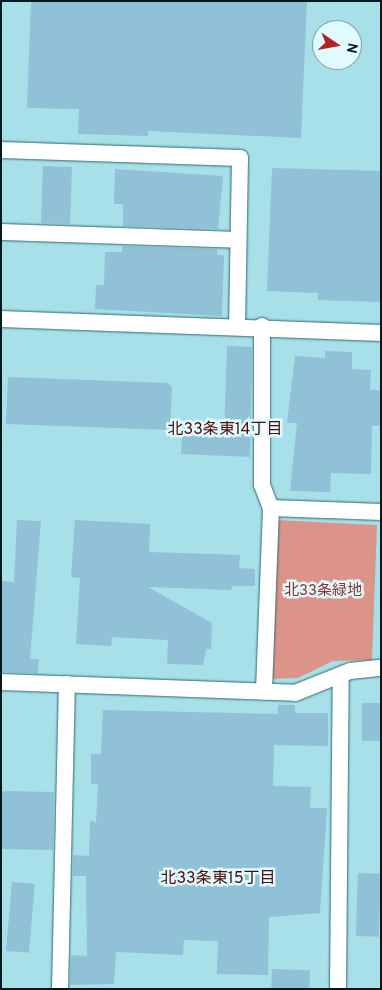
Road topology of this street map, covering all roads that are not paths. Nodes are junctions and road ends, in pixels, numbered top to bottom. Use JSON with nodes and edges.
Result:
{"nodes":[{"id":1,"x":1,"y":150,"type":"edge"},
{"id":2,"x":1,"y":232,"type":"edge"},
{"id":3,"x":238,"y":240,"type":"junction"},
{"id":4,"x":1,"y":319,"type":"edge"},
{"id":5,"x":237,"y":326,"type":"junction"},
{"id":6,"x":262,"y":326,"type":"junction"},
{"id":7,"x":381,"y":333,"type":"edge"},
{"id":8,"x":271,"y":508,"type":"junction"},
{"id":9,"x":381,"y":512,"type":"edge"},
{"id":10,"x":381,"y":668,"type":"edge"},
{"id":11,"x":341,"y":676,"type":"junction"},
{"id":12,"x":1,"y":682,"type":"edge"},
{"id":13,"x":67,"y":684,"type":"junction"},
{"id":14,"x":264,"y":692,"type":"junction"},
{"id":15,"x":60,"y":989,"type":"edge"},
{"id":16,"x":338,"y":989,"type":"edge"}],
"edges":[{"from":1,"to":3,"type":"street"},
{"from":2,"to":3,"type":"street"},
{"from":3,"to":5,"type":"street"},
{"from":4,"to":5,"type":"street"},
{"from":5,"to":6,"type":"street"},
{"from":6,"to":7,"type":"street"},
{"from":6,"to":8,"type":"street"},
{"from":8,"to":9,"type":"street"},
{"from":8,"to":14,"type":"street"},
{"from":10,"to":11,"type":"street"},
{"from":11,"to":14,"type":"street"},
{"from":11,"to":16,"type":"street"},
{"from":12,"to":13,"type":"street"},
{"from":13,"to":14,"type":"street"},
{"from":13,"to":15,"type":"street"}]}
